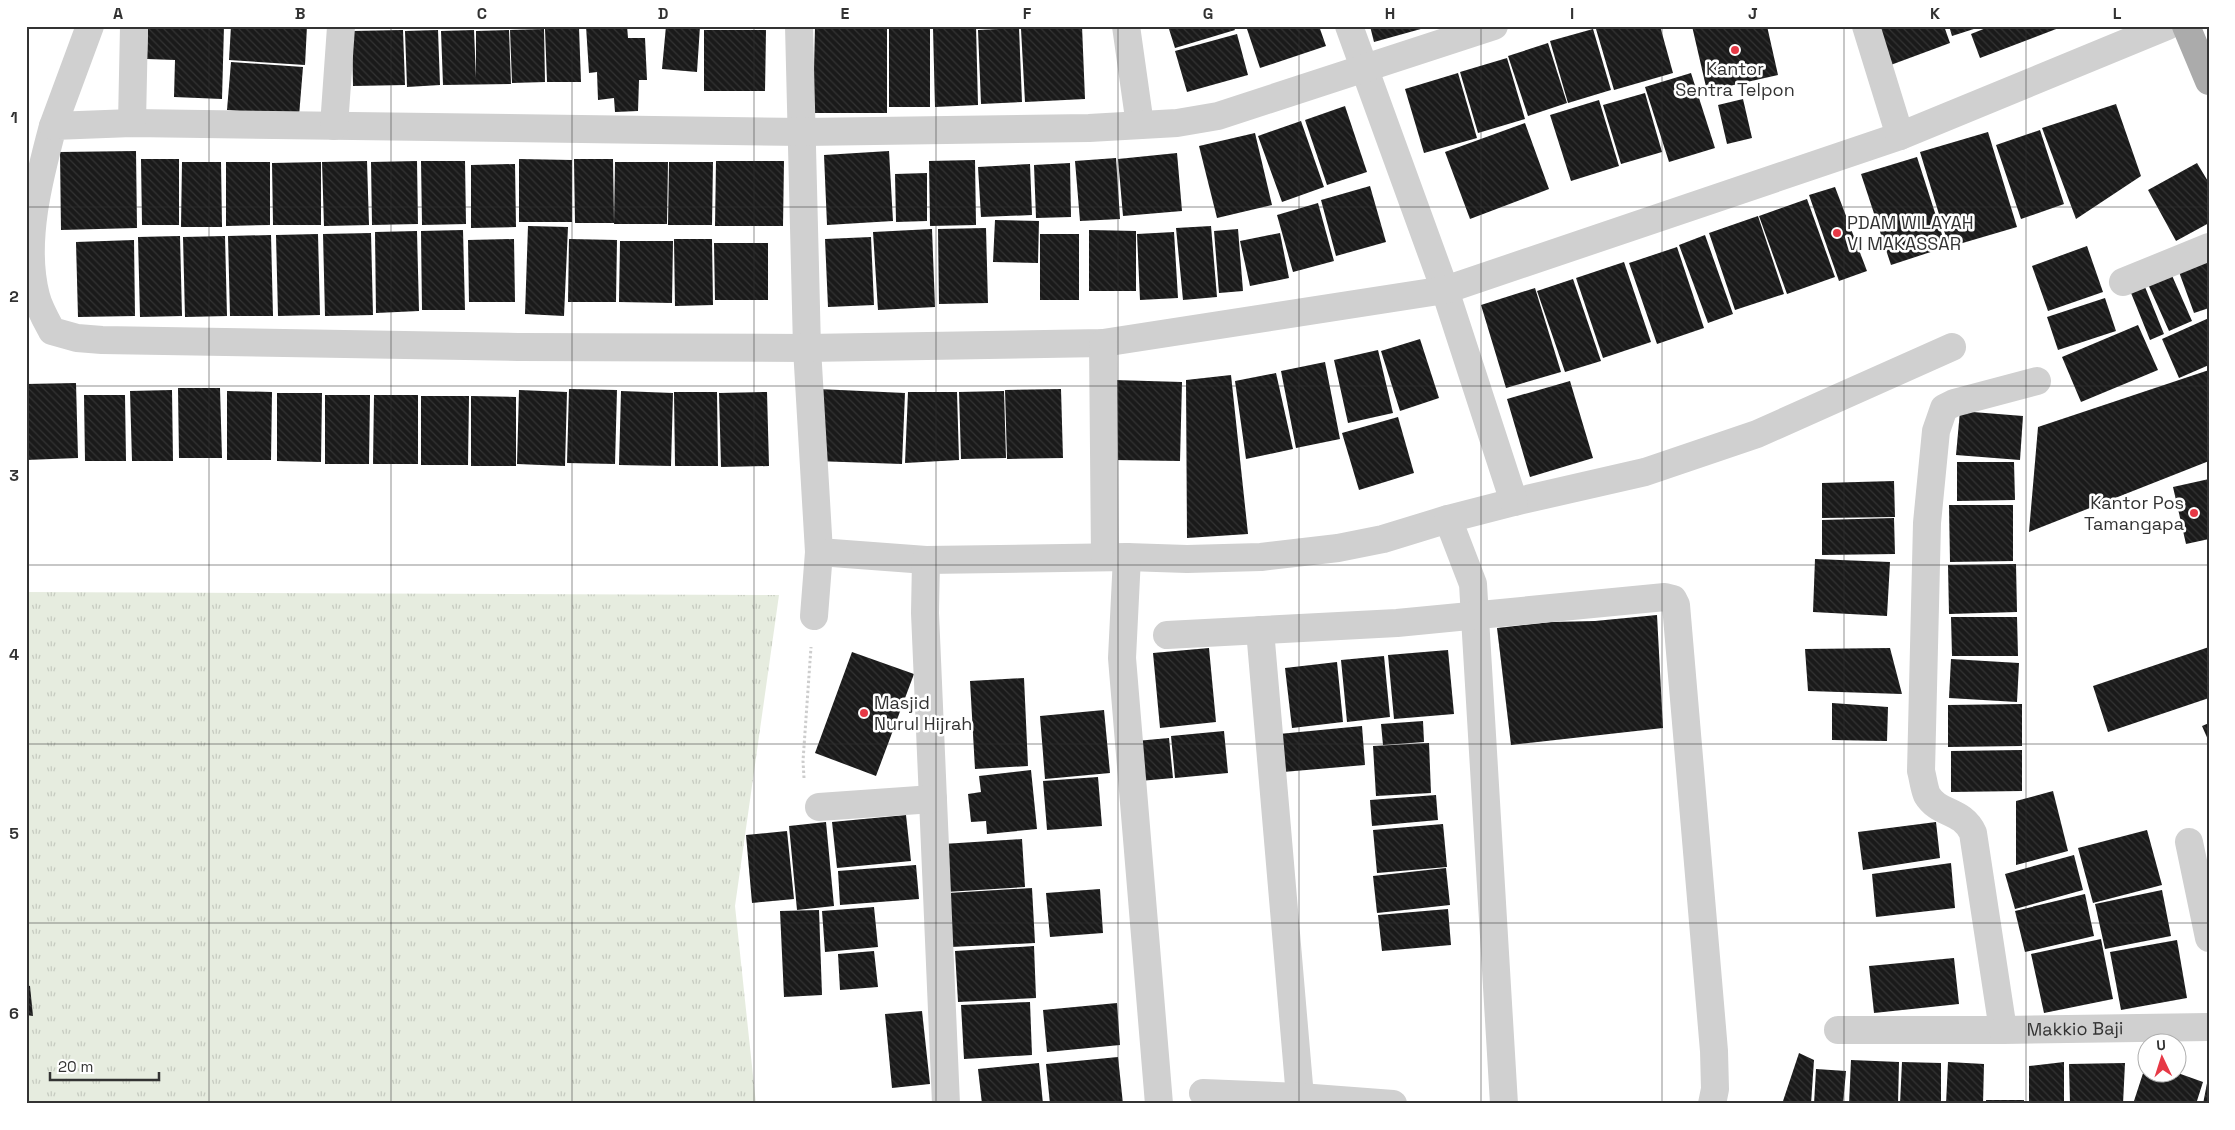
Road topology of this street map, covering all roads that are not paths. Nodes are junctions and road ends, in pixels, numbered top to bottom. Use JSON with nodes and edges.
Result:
{"nodes":[{"id":1,"x":90,"y":26,"type":"edge"},
{"id":2,"x":134,"y":26,"type":"edge"},
{"id":3,"x":799,"y":26,"type":"edge"},
{"id":4,"x":1126,"y":26,"type":"edge"},
{"id":5,"x":1349,"y":26,"type":"edge"},
{"id":6,"x":1494,"y":26,"type":"edge"},
{"id":7,"x":1866,"y":26,"type":"edge"},
{"id":8,"x":2167,"y":26,"type":"edge"},
{"id":9,"x":2186,"y":26,"type":"edge"},
{"id":10,"x":341,"y":27,"type":"edge"},
{"id":11,"x":1363,"y":70,"type":"junction"},
{"id":12,"x":2209,"y":82,"type":"edge"},
{"id":13,"x":132,"y":123,"type":"junction"},
{"id":14,"x":1140,"y":125,"type":"junction"},
{"id":15,"x":53,"y":126,"type":"junction"},
{"id":16,"x":334,"y":126,"type":"junction"},
{"id":17,"x":803,"y":132,"type":"junction"},
{"id":18,"x":1900,"y":136,"type":"junction"},
{"id":19,"x":2209,"y":247,"type":"edge"},
{"id":20,"x":2123,"y":282,"type":"dead end"},
{"id":21,"x":1445,"y":290,"type":"junction"},
{"id":22,"x":1103,"y":343,"type":"junction"},
{"id":23,"x":1952,"y":347,"type":"dead end"},
{"id":24,"x":807,"y":348,"type":"junction"},
{"id":25,"x":2037,"y":381,"type":"dead end"},
{"id":26,"x":1514,"y":502,"type":"junction"},
{"id":27,"x":1452,"y":531,"type":"junction"},
{"id":28,"x":1119,"y":562,"type":"junction"},
{"id":29,"x":818,"y":563,"type":"junction"},
{"id":30,"x":926,"y":570,"type":"junction"},
{"id":31,"x":814,"y":616,"type":"road end"},
{"id":32,"x":1475,"y":616,"type":"junction"},
{"id":33,"x":1260,"y":630,"type":"junction"},
{"id":34,"x":1167,"y":635,"type":"dead end"},
{"id":35,"x":933,"y":799,"type":"junction"},
{"id":36,"x":819,"y":807,"type":"road end"},
{"id":37,"x":2189,"y":842,"type":"dead end"},
{"id":38,"x":2209,"y":938,"type":"edge"},
{"id":39,"x":2209,"y":1028,"type":"edge"},
{"id":40,"x":1838,"y":1030,"type":"dead end"},
{"id":41,"x":2003,"y":1030,"type":"junction"},
{"id":42,"x":1203,"y":1094,"type":"dead end"},
{"id":43,"x":1300,"y":1097,"type":"junction"},
{"id":44,"x":946,"y":1104,"type":"edge"},
{"id":45,"x":1159,"y":1104,"type":"edge"},
{"id":46,"x":1393,"y":1104,"type":"edge"},
{"id":47,"x":1504,"y":1104,"type":"edge"},
{"id":48,"x":1712,"y":1104,"type":"edge"}],
"edges":[{"from":1,"to":15,"type":"street"},
{"from":2,"to":13,"type":"street"},
{"from":3,"to":17,"type":"street"},
{"from":4,"to":14,"type":"street"},
{"from":5,"to":11,"type":"street"},
{"from":6,"to":11,"type":"street"},
{"from":7,"to":18,"type":"street"},
{"from":8,"to":18,"type":"street"},
{"from":9,"to":12,"type":"main road"},
{"from":10,"to":16,"type":"street"},
{"from":11,"to":14,"type":"street"},
{"from":11,"to":21,"type":"street"},
{"from":13,"to":15,"type":"street"},
{"from":13,"to":16,"type":"street"},
{"from":14,"to":17,"type":"street"},
{"from":15,"to":24,"type":"street"},
{"from":16,"to":17,"type":"street"},
{"from":17,"to":24,"type":"street"},
{"from":18,"to":21,"type":"street"},
{"from":19,"to":20,"type":"street"},
{"from":21,"to":22,"type":"street"},
{"from":21,"to":26,"type":"street"},
{"from":22,"to":24,"type":"street"},
{"from":22,"to":28,"type":"street"},
{"from":23,"to":26,"type":"street"},
{"from":24,"to":29,"type":"street"},
{"from":25,"to":41,"type":"street"},
{"from":26,"to":27,"type":"street"},
{"from":27,"to":28,"type":"street"},
{"from":27,"to":32,"type":"street"},
{"from":28,"to":30,"type":"street"},
{"from":28,"to":45,"type":"street"},
{"from":29,"to":30,"type":"street"},
{"from":29,"to":31,"type":"street"},
{"from":30,"to":35,"type":"street"},
{"from":32,"to":33,"type":"street"},
{"from":32,"to":47,"type":"street"},
{"from":32,"to":48,"type":"street"},
{"from":33,"to":34,"type":"street"},
{"from":33,"to":43,"type":"street"},
{"from":35,"to":36,"type":"street"},
{"from":35,"to":44,"type":"street"},
{"from":37,"to":38,"type":"street"},
{"from":39,"to":41,"type":"street","name":"Makkio Baji"},
{"from":40,"to":41,"type":"street","name":"Makkio Baji"},
{"from":42,"to":43,"type":"street"},
{"from":43,"to":46,"type":"street"}]}
